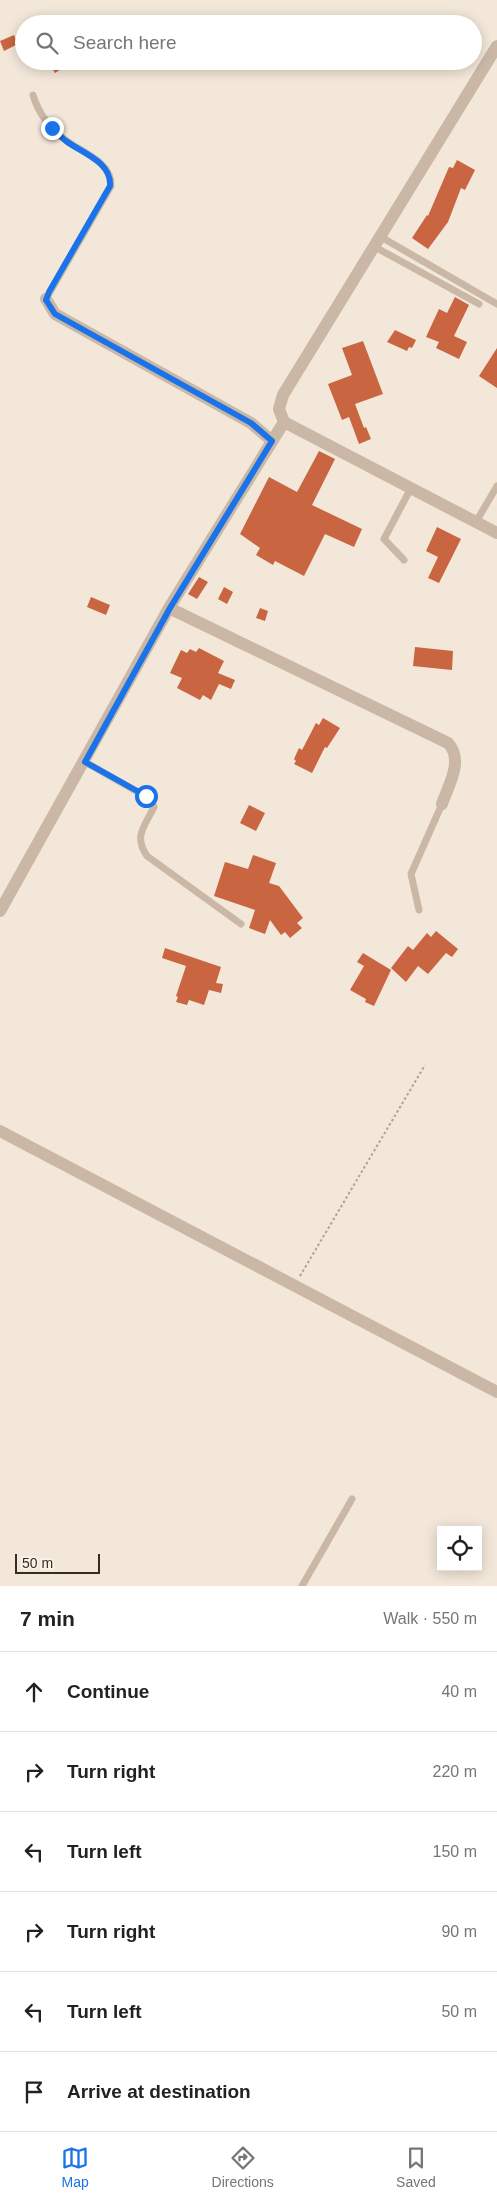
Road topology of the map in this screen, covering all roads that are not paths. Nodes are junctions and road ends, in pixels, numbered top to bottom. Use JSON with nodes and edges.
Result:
{"nodes":[{"id":1,"x":497,"y":46,"type":"edge"},
{"id":2,"x":33,"y":95,"type":"dead end"},
{"id":3,"x":378,"y":242,"type":"junction"},
{"id":4,"x":46,"y":300,"type":"joint"},
{"id":5,"x":479,"y":304,"type":"dead end"},
{"id":6,"x":497,"y":304,"type":"edge"},
{"id":7,"x":284,"y":422,"type":"junction"},
{"id":8,"x":272,"y":441,"type":"junction"},
{"id":9,"x":497,"y":486,"type":"edge"},
{"id":10,"x":411,"y":488,"type":"junction"},
{"id":11,"x":476,"y":522,"type":"junction"},
{"id":12,"x":497,"y":533,"type":"edge"},
{"id":13,"x":404,"y":560,"type":"dead end"},
{"id":14,"x":170,"y":608,"type":"junction"},
{"id":15,"x":85,"y":762,"type":"junction"},
{"id":16,"x":442,"y":804,"type":"joint"},
{"id":17,"x":419,"y":910,"type":"dead end"},
{"id":18,"x":0,"y":911,"type":"edge"},
{"id":19,"x":240,"y":924,"type":"dead end"},
{"id":20,"x":0,"y":1131,"type":"edge"},
{"id":21,"x":497,"y":1392,"type":"edge"},
{"id":22,"x":352,"y":1499,"type":"dead end"},
{"id":23,"x":302,"y":1586,"type":"edge"}],
"edges":[{"from":1,"to":3,"type":"street"},
{"from":2,"to":4,"type":"lane"},
{"from":3,"to":5,"type":"lane"},
{"from":3,"to":6,"type":"lane"},
{"from":3,"to":7,"type":"street"},
{"from":4,"to":8,"type":"street"},
{"from":7,"to":8,"type":"street"},
{"from":7,"to":10,"type":"street"},
{"from":8,"to":14,"type":"street"},
{"from":9,"to":11,"type":"lane"},
{"from":10,"to":11,"type":"street"},
{"from":10,"to":13,"type":"lane"},
{"from":11,"to":12,"type":"street"},
{"from":14,"to":15,"type":"street"},
{"from":14,"to":16,"type":"street"},
{"from":15,"to":18,"type":"street"},
{"from":15,"to":19,"type":"lane"},
{"from":16,"to":17,"type":"lane"},
{"from":20,"to":21,"type":"street"},
{"from":22,"to":23,"type":"lane"}]}
